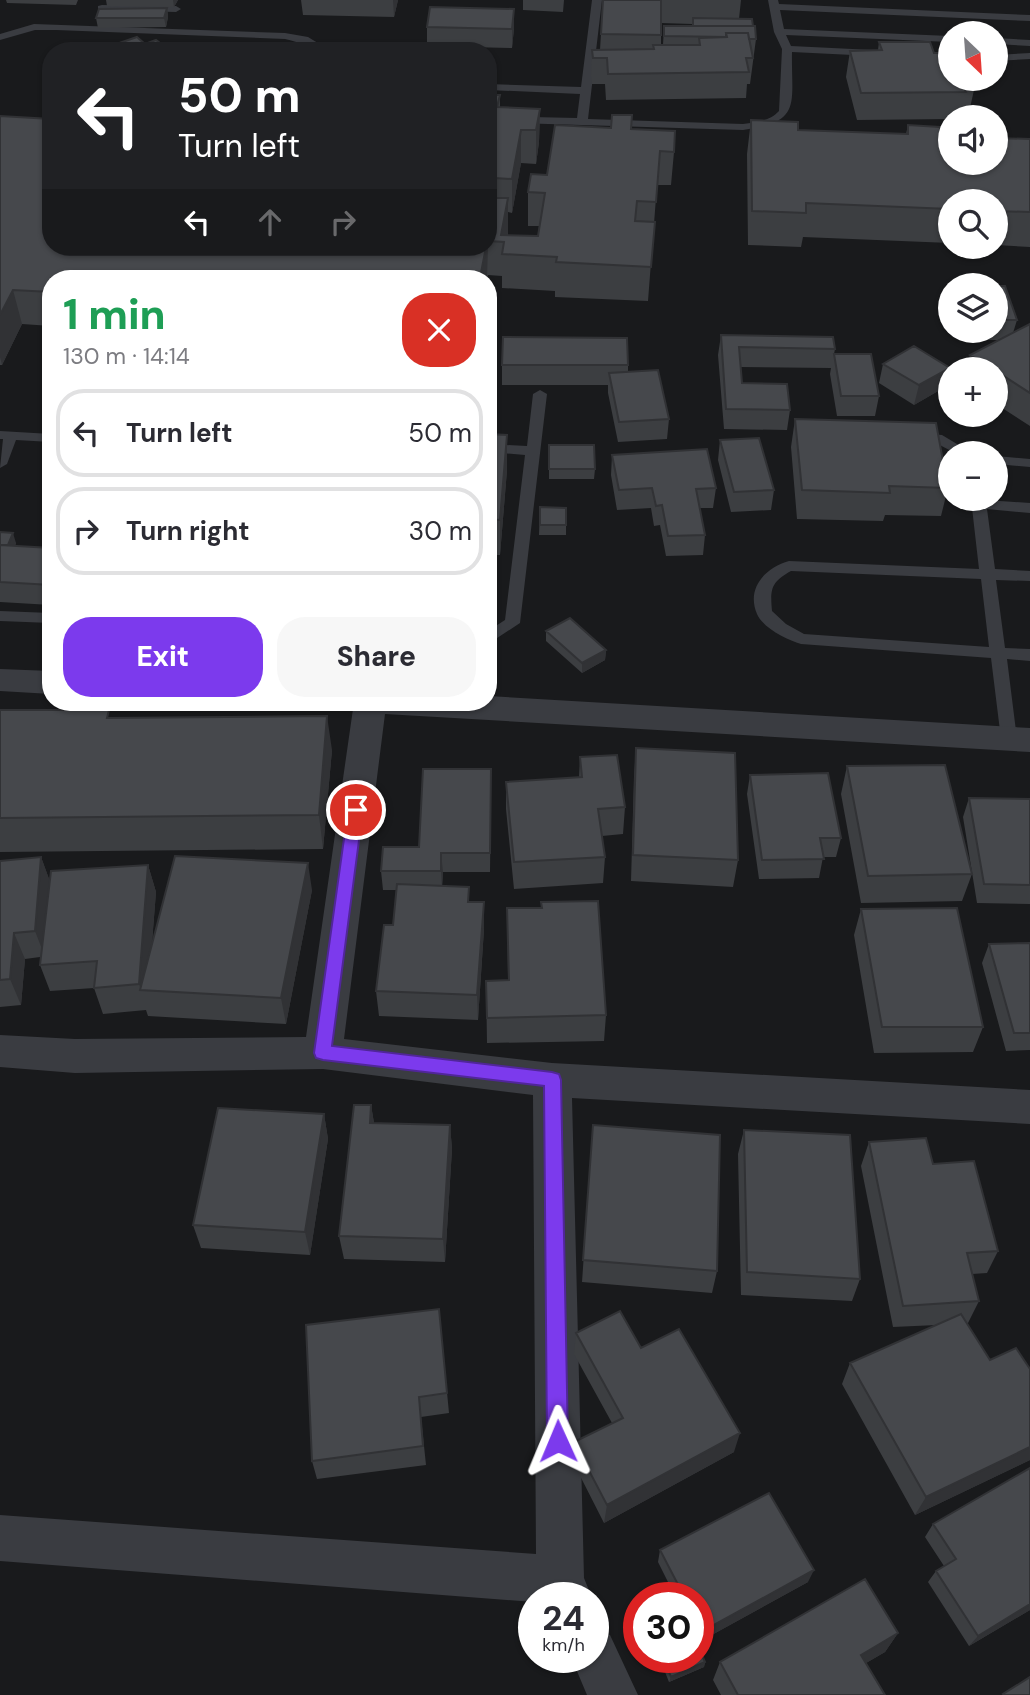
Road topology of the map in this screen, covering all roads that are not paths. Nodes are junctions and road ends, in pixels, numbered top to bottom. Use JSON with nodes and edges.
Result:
{"nodes":[{"id":1,"x":597,"y":0,"type":"edge"},
{"id":2,"x":104,"y":4,"type":"edge"},
{"id":3,"x":774,"y":4,"type":"edge"},
{"id":4,"x":176,"y":9,"type":"dead end"},
{"id":5,"x":1029,"y":13,"type":"edge"},
{"id":6,"x":92,"y":28,"type":"junction"},
{"id":7,"x":779,"y":32,"type":"junction"},
{"id":8,"x":0,"y":37,"type":"edge"},
{"id":9,"x":938,"y":39,"type":"edge"},
{"id":10,"x":310,"y":42,"type":"edge"},
{"id":11,"x":1008,"y":42,"type":"edge"},
{"id":12,"x":1030,"y":43,"type":"edge"},
{"id":13,"x":787,"y":50,"type":"junction"},
{"id":14,"x":882,"y":53,"type":"edge"},
{"id":15,"x":1028,"y":57,"type":"edge"},
{"id":16,"x":1008,"y":58,"type":"edge"},
{"id":17,"x":1030,"y":71,"type":"edge"},
{"id":18,"x":497,"y":87,"type":"edge"},
{"id":19,"x":586,"y":91,"type":"junction"},
{"id":20,"x":497,"y":119,"type":"edge"},
{"id":21,"x":582,"y":122,"type":"junction"},
{"id":22,"x":540,"y":394,"type":"dead end"},
{"id":23,"x":6,"y":435,"type":"edge"},
{"id":24,"x":42,"y":437,"type":"edge"},
{"id":25,"x":897,"y":437,"type":"edge"},
{"id":26,"x":943,"y":441,"type":"edge"},
{"id":27,"x":497,"y":449,"type":"edge"},
{"id":28,"x":533,"y":451,"type":"junction"},
{"id":29,"x":1008,"y":461,"type":"edge"},
{"id":30,"x":1030,"y":463,"type":"edge"},
{"id":31,"x":0,"y":464,"type":"edge"},
{"id":32,"x":1008,"y":505,"type":"edge"},
{"id":33,"x":1030,"y":508,"type":"edge"},
{"id":34,"x":979,"y":511,"type":"edge"},
{"id":35,"x":987,"y":573,"type":"junction"},
{"id":36,"x":1030,"y":576,"type":"edge"},
{"id":37,"x":0,"y":615,"type":"edge"},
{"id":38,"x":42,"y":617,"type":"edge"},
{"id":39,"x":497,"y":633,"type":"edge"},
{"id":40,"x":998,"y":654,"type":"junction"},
{"id":41,"x":1030,"y":656,"type":"edge"},
{"id":42,"x":0,"y":680,"type":"edge"},
{"id":43,"x":42,"y":682,"type":"edge"},
{"id":44,"x":497,"y":709,"type":"edge"},
{"id":45,"x":369,"y":711,"type":"edge"},
{"id":46,"x":1020,"y":740,"type":"edge"},
{"id":47,"x":0,"y":1051,"type":"edge"},
{"id":48,"x":323,"y":1053,"type":"junction"},
{"id":49,"x":552,"y":1080,"type":"junction"},
{"id":50,"x":1030,"y":1107,"type":"edge"},
{"id":51,"x":0,"y":1538,"type":"edge"},
{"id":52,"x":564,"y":1582,"type":"edge"},
{"id":53,"x":518,"y":1585,"type":"edge"},
{"id":54,"x":603,"y":1673,"type":"edge"},
{"id":55,"x":613,"y":1695,"type":"edge"}],
"edges":[{"from":1,"to":19,"type":"lane"},
{"from":2,"to":4,"type":"lane"},
{"from":2,"to":6,"type":"lane"},
{"from":3,"to":5,"type":"lane"},
{"from":3,"to":7,"type":"lane"},
{"from":6,"to":8,"type":"lane"},
{"from":6,"to":10,"type":"lane"},
{"from":7,"to":9,"type":"lane"},
{"from":7,"to":13,"type":"lane"},
{"from":11,"to":12,"type":"lane"},
{"from":13,"to":14,"type":"lane"},
{"from":13,"to":21,"type":"lane"},
{"from":15,"to":16,"type":"lane"},
{"from":15,"to":17,"type":"lane"},
{"from":18,"to":19,"type":"lane"},
{"from":19,"to":21,"type":"lane"},
{"from":20,"to":21,"type":"lane"},
{"from":22,"to":28,"type":"lane"},
{"from":23,"to":24,"type":"lane"},
{"from":23,"to":31,"type":"lane"},
{"from":25,"to":26,"type":"lane"},
{"from":27,"to":28,"type":"lane"},
{"from":28,"to":39,"type":"lane"},
{"from":29,"to":30,"type":"lane"},
{"from":32,"to":33,"type":"lane"},
{"from":34,"to":35,"type":"lane"},
{"from":35,"to":36,"type":"lane"},
{"from":35,"to":40,"type":"lane"},
{"from":35,"to":40,"type":"lane"},
{"from":37,"to":38,"type":"lane"},
{"from":40,"to":41,"type":"lane"},
{"from":40,"to":46,"type":"lane"},
{"from":42,"to":43,"type":"street"},
{"from":44,"to":46,"type":"street"},
{"from":45,"to":48,"type":"street"},
{"from":47,"to":48,"type":"street"},
{"from":48,"to":49,"type":"street"},
{"from":49,"to":50,"type":"street"},
{"from":49,"to":52,"type":"street"},
{"from":51,"to":53,"type":"street"},
{"from":54,"to":55,"type":"street"}]}
